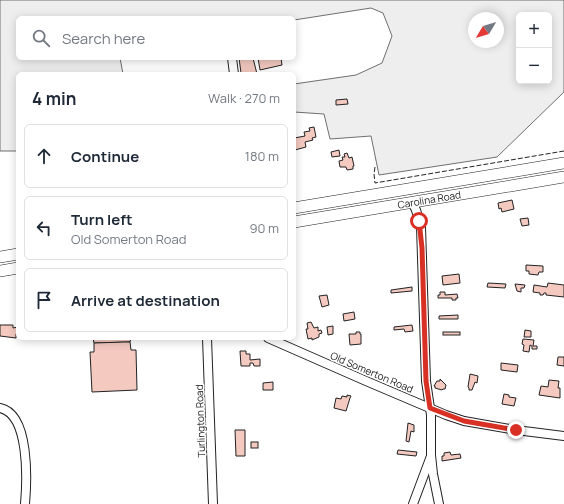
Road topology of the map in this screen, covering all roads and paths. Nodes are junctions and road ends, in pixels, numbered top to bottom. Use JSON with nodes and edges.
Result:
{"nodes":[{"id":1,"x":232,"y":60,"type":"edge"},
{"id":2,"x":234,"y":72,"type":"edge"},
{"id":3,"x":564,"y":163,"type":"edge"},
{"id":4,"x":564,"y":177,"type":"edge"},
{"id":5,"x":412,"y":202,"type":"junction"},
{"id":6,"x":296,"y":208,"type":"edge"},
{"id":7,"x":296,"y":222,"type":"edge"},
{"id":8,"x":16,"y":254,"type":"edge"},
{"id":9,"x":0,"y":257,"type":"edge"},
{"id":10,"x":16,"y":268,"type":"edge"},
{"id":11,"x":0,"y":271,"type":"edge"},
{"id":12,"x":207,"y":340,"type":"edge"},
{"id":13,"x":273,"y":340,"type":"edge"},
{"id":14,"x":0,"y":408,"type":"edge"},
{"id":15,"x":430,"y":408,"type":"junction"},
{"id":16,"x":564,"y":436,"type":"edge"},
{"id":17,"x":431,"y":455,"type":"junction"},
{"id":18,"x":25,"y":504,"type":"edge"},
{"id":19,"x":213,"y":504,"type":"edge"},
{"id":20,"x":413,"y":504,"type":"edge"},
{"id":21,"x":439,"y":504,"type":"edge"}],
"edges":[{"from":1,"to":2,"type":"street"},
{"from":3,"to":6,"type":"highway","name":"Carolina Road"},
{"from":4,"to":5,"type":"highway","name":"Carolina Road"},
{"from":5,"to":7,"type":"highway","name":"Carolina Road"},
{"from":5,"to":15,"type":"street"},
{"from":8,"to":9,"type":"highway"},
{"from":10,"to":11,"type":"highway"},
{"from":12,"to":19,"type":"street","name":"Turlington Road"},
{"from":13,"to":15,"type":"street","name":"Old Somerton Road"},
{"from":14,"to":18,"type":"street"},
{"from":15,"to":16,"type":"street","name":"Old Somerton Road"},
{"from":15,"to":17,"type":"street"},
{"from":17,"to":20,"type":"street"},
{"from":17,"to":21,"type":"street"}]}
